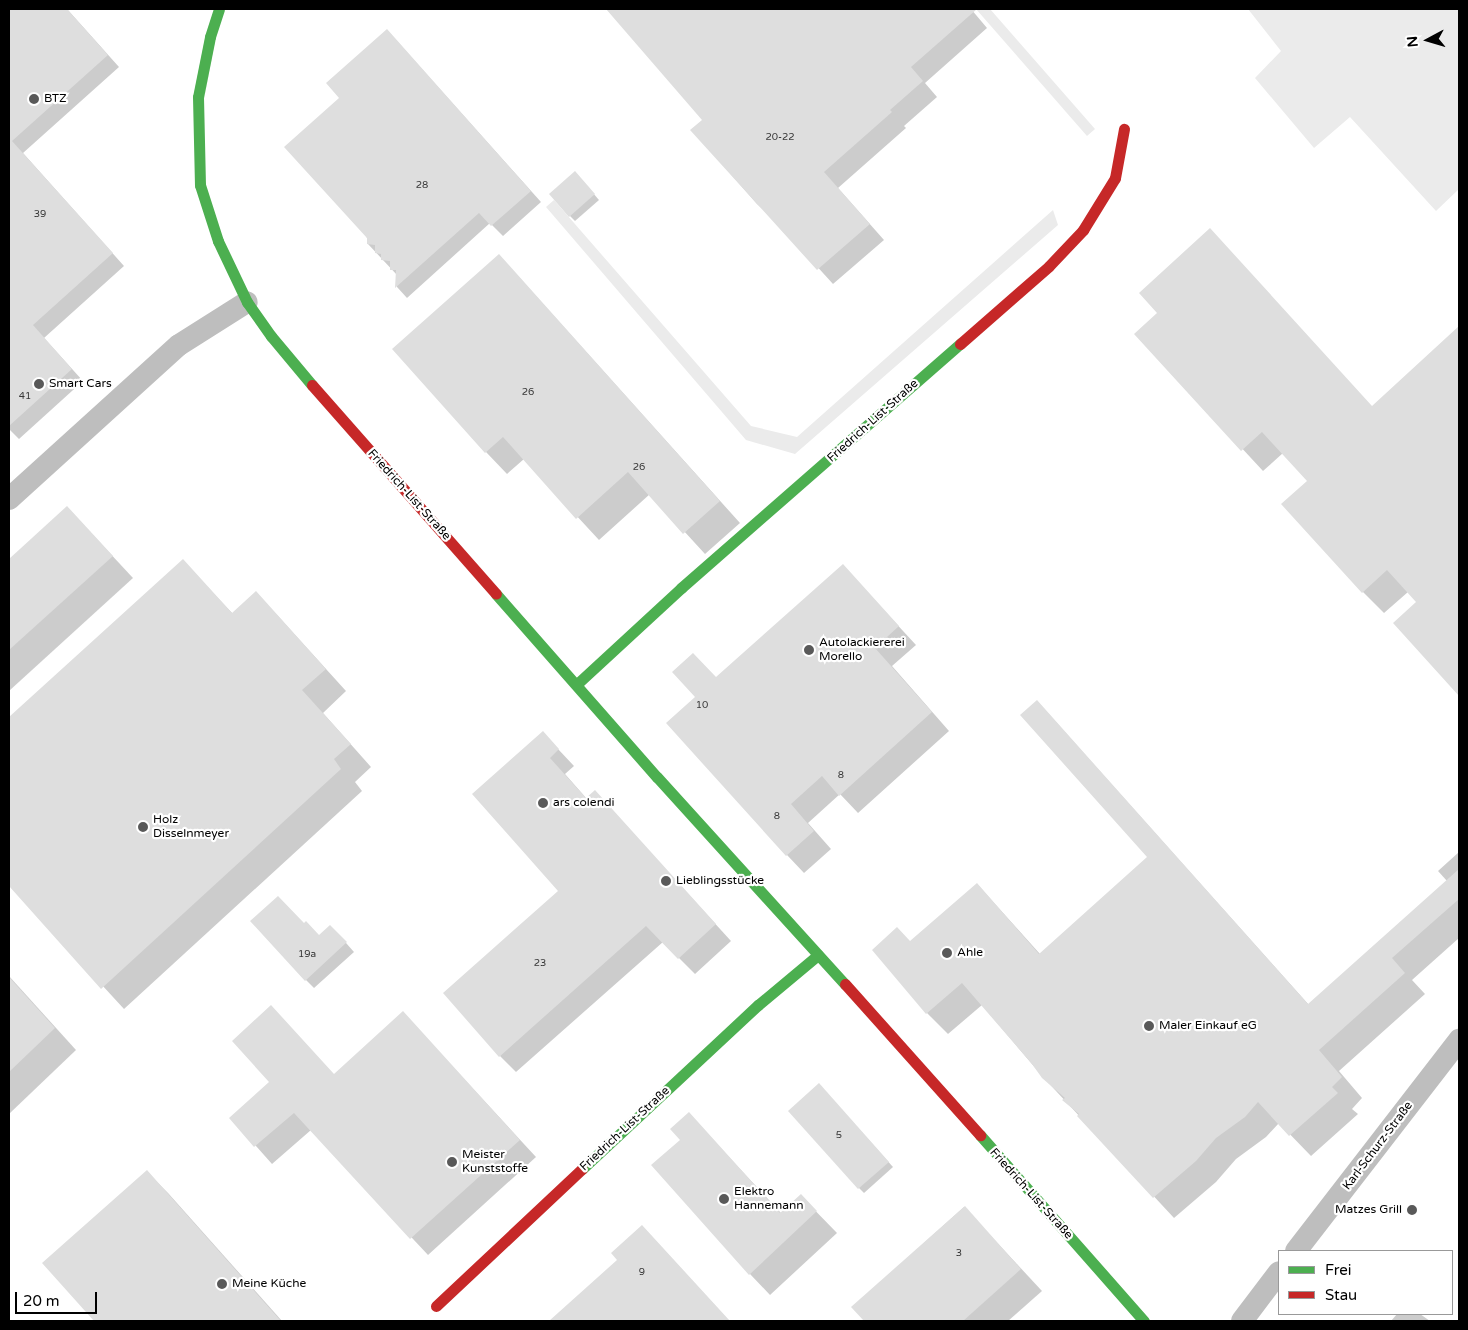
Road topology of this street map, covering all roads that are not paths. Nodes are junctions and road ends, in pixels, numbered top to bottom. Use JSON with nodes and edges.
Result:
{"nodes":[{"id":1,"x":219,"y":9,"type":"edge"},
{"id":2,"x":1124,"y":129,"type":"dead end"},
{"id":3,"x":247,"y":302,"type":"junction"},
{"id":4,"x":9,"y":499,"type":"edge"},
{"id":5,"x":577,"y":684,"type":"junction"},
{"id":6,"x":818,"y":955,"type":"junction"},
{"id":7,"x":1459,"y":1040,"type":"edge"},
{"id":8,"x":1297,"y":1250,"type":"edge"},
{"id":9,"x":1278,"y":1273,"type":"edge"},
{"id":10,"x":436,"y":1306,"type":"dead end"},
{"id":11,"x":1144,"y":1321,"type":"edge"},
{"id":12,"x":1242,"y":1321,"type":"edge"}],
"edges":[{"from":1,"to":3,"type":"street","name":"Friedrich-List-Straße"},
{"from":2,"to":5,"type":"street","name":"Friedrich-List-Straße"},
{"from":3,"to":4,"type":"street"},
{"from":3,"to":5,"type":"street","name":"Friedrich-List-Straße"},
{"from":5,"to":6,"type":"street","name":"Friedrich-List-Straße"},
{"from":6,"to":10,"type":"street","name":"Friedrich-List-Straße"},
{"from":6,"to":11,"type":"street","name":"Friedrich-List-Straße"},
{"from":7,"to":8,"type":"street","name":"Karl-Schurz-Straße"},
{"from":9,"to":12,"type":"street"}]}
